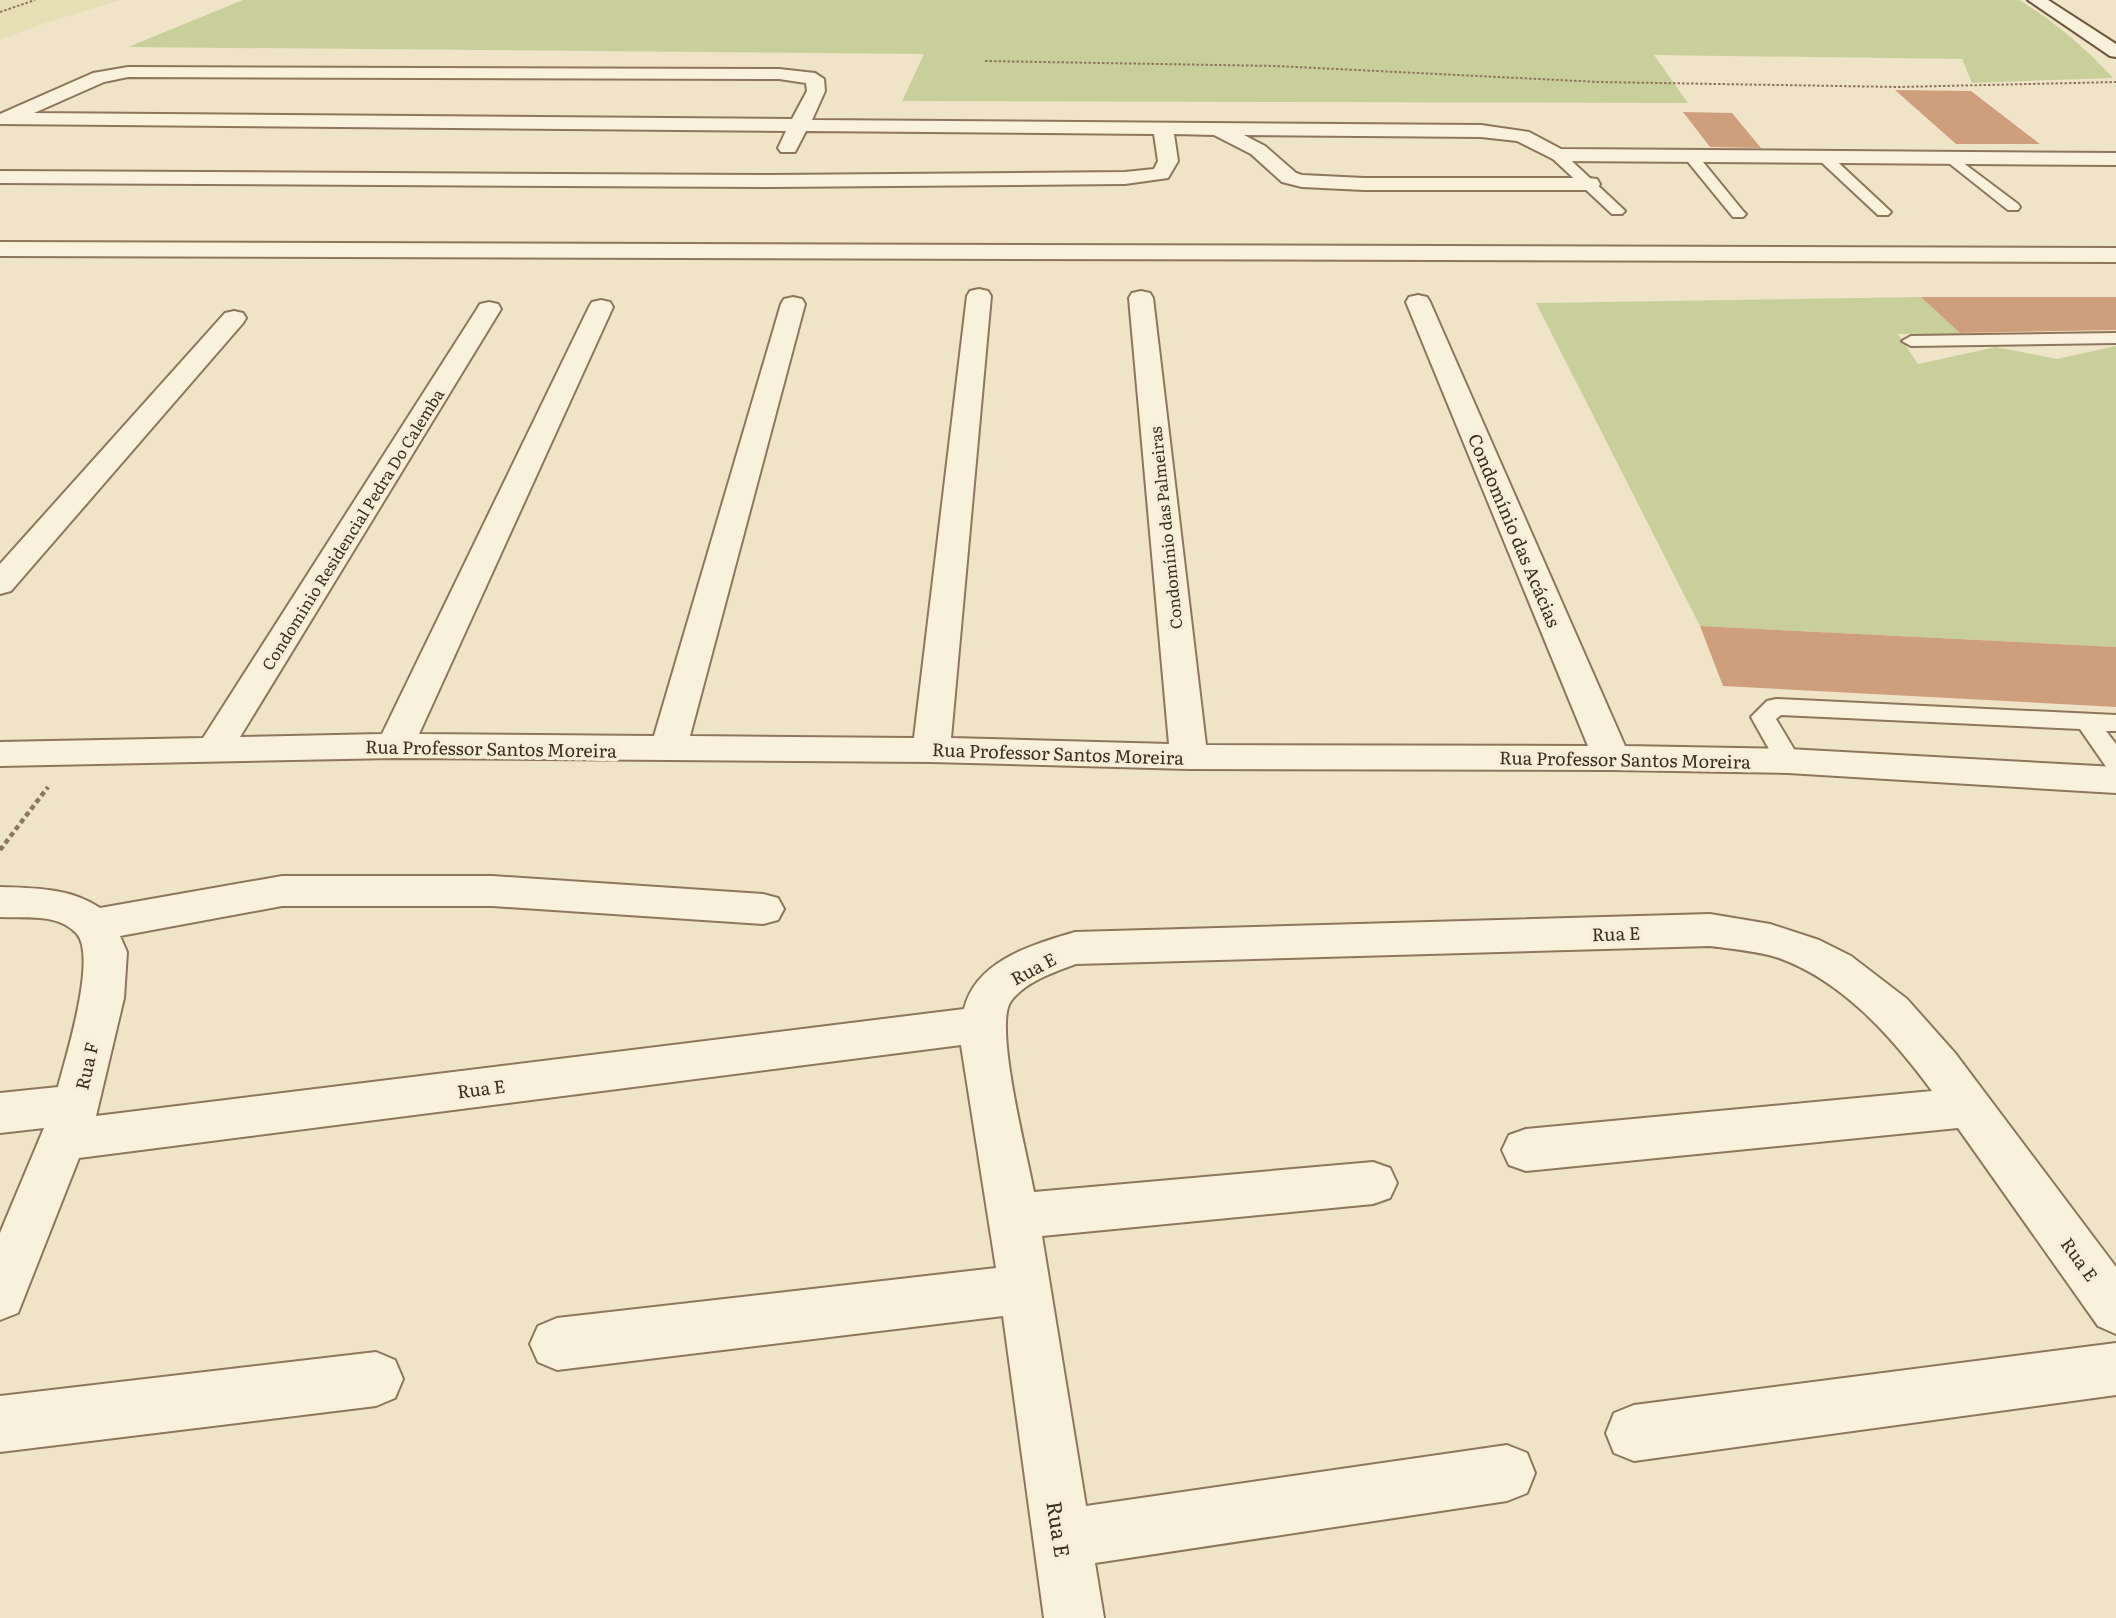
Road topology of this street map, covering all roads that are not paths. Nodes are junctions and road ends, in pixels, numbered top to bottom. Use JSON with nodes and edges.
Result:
{"nodes":[{"id":1,"x":2036,"y":0,"type":"edge"},
{"id":2,"x":2116,"y":52,"type":"edge"},
{"id":3,"x":3,"y":121,"type":"edge"},
{"id":4,"x":799,"y":127,"type":"junction"},
{"id":5,"x":1163,"y":130,"type":"junction"},
{"id":6,"x":1220,"y":131,"type":"junction"},
{"id":7,"x":1689,"y":154,"type":"junction"},
{"id":8,"x":1558,"y":155,"type":"junction"},
{"id":9,"x":1823,"y":156,"type":"junction"},
{"id":10,"x":1951,"y":157,"type":"junction"},
{"id":11,"x":2116,"y":159,"type":"edge"},
{"id":12,"x":0,"y":177,"type":"edge"},
{"id":13,"x":771,"y":181,"type":"junction"},
{"id":14,"x":1589,"y":184,"type":"junction"},
{"id":15,"x":2013,"y":207,"type":"dead end"},
{"id":16,"x":1617,"y":211,"type":"dead end"},
{"id":17,"x":1883,"y":212,"type":"dead end"},
{"id":18,"x":1738,"y":214,"type":"dead end"},
{"id":19,"x":0,"y":249,"type":"edge"},
{"id":20,"x":2116,"y":255,"type":"edge"},
{"id":21,"x":979,"y":296,"type":"dead end"},
{"id":22,"x":1141,"y":298,"type":"dead end"},
{"id":23,"x":1418,"y":302,"type":"dead end"},
{"id":24,"x":793,"y":304,"type":"dead end"},
{"id":25,"x":601,"y":307,"type":"dead end"},
{"id":26,"x":489,"y":309,"type":"dead end"},
{"id":27,"x":234,"y":318,"type":"dead end"},
{"id":28,"x":2116,"y":338,"type":"edge"},
{"id":29,"x":1911,"y":341,"type":"dead end"},
{"id":30,"x":0,"y":584,"type":"edge"},
{"id":31,"x":2088,"y":723,"type":"junction"},
{"id":32,"x":2116,"y":723,"type":"edge"},
{"id":33,"x":394,"y":746,"type":"junction"},
{"id":34,"x":215,"y":748,"type":"junction"},
{"id":35,"x":668,"y":750,"type":"junction"},
{"id":36,"x":931,"y":750,"type":"junction"},
{"id":37,"x":0,"y":754,"type":"edge"},
{"id":38,"x":1189,"y":757,"type":"junction"},
{"id":39,"x":1612,"y":758,"type":"junction"},
{"id":40,"x":1788,"y":761,"type":"junction"},
{"id":41,"x":2116,"y":762,"type":"edge"},
{"id":42,"x":2116,"y":780,"type":"edge"},
{"id":43,"x":0,"y":902,"type":"edge"},
{"id":44,"x":763,"y":909,"type":"dead end"},
{"id":45,"x":94,"y":925,"type":"junction"},
{"id":46,"x":982,"y":1025,"type":"junction"},
{"id":47,"x":1969,"y":1107,"type":"junction"},
{"id":48,"x":0,"y":1113,"type":"edge"},
{"id":49,"x":70,"y":1122,"type":"junction"},
{"id":50,"x":1526,"y":1150,"type":"dead end"},
{"id":51,"x":1373,"y":1183,"type":"dead end"},
{"id":52,"x":1014,"y":1216,"type":"junction"},
{"id":53,"x":1024,"y":1289,"type":"junction"},
{"id":54,"x":0,"y":1296,"type":"edge"},
{"id":55,"x":2116,"y":1309,"type":"edge"},
{"id":56,"x":557,"y":1344,"type":"dead end"},
{"id":57,"x":2116,"y":1369,"type":"edge"},
{"id":58,"x":376,"y":1380,"type":"dead end"},
{"id":59,"x":0,"y":1424,"type":"edge"},
{"id":60,"x":1634,"y":1433,"type":"dead end"},
{"id":61,"x":1507,"y":1473,"type":"dead end"},
{"id":62,"x":1061,"y":1539,"type":"junction"},
{"id":63,"x":1074,"y":1618,"type":"edge"}],
"edges":[{"from":1,"to":2,"type":"street"},
{"from":3,"to":4,"type":"street"},
{"from":3,"to":4,"type":"street"},
{"from":4,"to":5,"type":"street"},
{"from":4,"to":13,"type":"street"},
{"from":5,"to":6,"type":"street"},
{"from":5,"to":13,"type":"street"},
{"from":6,"to":8,"type":"street"},
{"from":6,"to":14,"type":"street"},
{"from":7,"to":8,"type":"street"},
{"from":7,"to":9,"type":"street"},
{"from":7,"to":18,"type":"lane"},
{"from":8,"to":14,"type":"lane"},
{"from":9,"to":10,"type":"street"},
{"from":9,"to":17,"type":"lane"},
{"from":10,"to":11,"type":"street"},
{"from":10,"to":15,"type":"lane"},
{"from":12,"to":13,"type":"street"},
{"from":14,"to":16,"type":"lane"},
{"from":19,"to":20,"type":"street"},
{"from":21,"to":36,"type":"street"},
{"from":22,"to":38,"type":"street","name":"Condomínio das Palmeiras"},
{"from":23,"to":39,"type":"street","name":"Condomínio das Acácias"},
{"from":24,"to":35,"type":"street"},
{"from":25,"to":33,"type":"street"},
{"from":26,"to":34,"type":"street","name":"Condominio Residencial Pedra Do Calemba"},
{"from":27,"to":30,"type":"street"},
{"from":28,"to":29,"type":"lane"},
{"from":31,"to":32,"type":"lane"},
{"from":31,"to":40,"type":"lane"},
{"from":31,"to":41,"type":"lane"},
{"from":33,"to":34,"type":"street","name":"Rua Professor Santos Moreira"},
{"from":33,"to":35,"type":"street","name":"Rua Professor Santos Moreira"},
{"from":34,"to":37,"type":"street","name":"Rua Professor Santos Moreira"},
{"from":35,"to":36,"type":"street","name":"Rua Professor Santos Moreira"},
{"from":36,"to":38,"type":"street","name":"Rua Professor Santos Moreira"},
{"from":38,"to":39,"type":"street","name":"Rua Professor Santos Moreira"},
{"from":39,"to":40,"type":"street","name":"Rua Professor Santos Moreira"},
{"from":40,"to":42,"type":"street","name":"Rua Professor Santos Moreira"},
{"from":43,"to":45,"type":"street"},
{"from":44,"to":45,"type":"street"},
{"from":45,"to":49,"type":"street","name":"Rua F"},
{"from":46,"to":47,"type":"street","name":"Rua E"},
{"from":46,"to":49,"type":"street","name":"Rua E"},
{"from":46,"to":52,"type":"street","name":"Rua E"},
{"from":47,"to":50,"type":"street"},
{"from":47,"to":55,"type":"street","name":"Rua E"},
{"from":48,"to":49,"type":"street","name":"Rua E"},
{"from":49,"to":54,"type":"street","name":"Rua F"},
{"from":51,"to":52,"type":"street"},
{"from":52,"to":53,"type":"street","name":"Rua E"},
{"from":53,"to":56,"type":"street"},
{"from":53,"to":62,"type":"street","name":"Rua E"},
{"from":57,"to":60,"type":"street"},
{"from":58,"to":59,"type":"street"},
{"from":61,"to":62,"type":"street"},
{"from":62,"to":63,"type":"street","name":"Rua E"}]}
